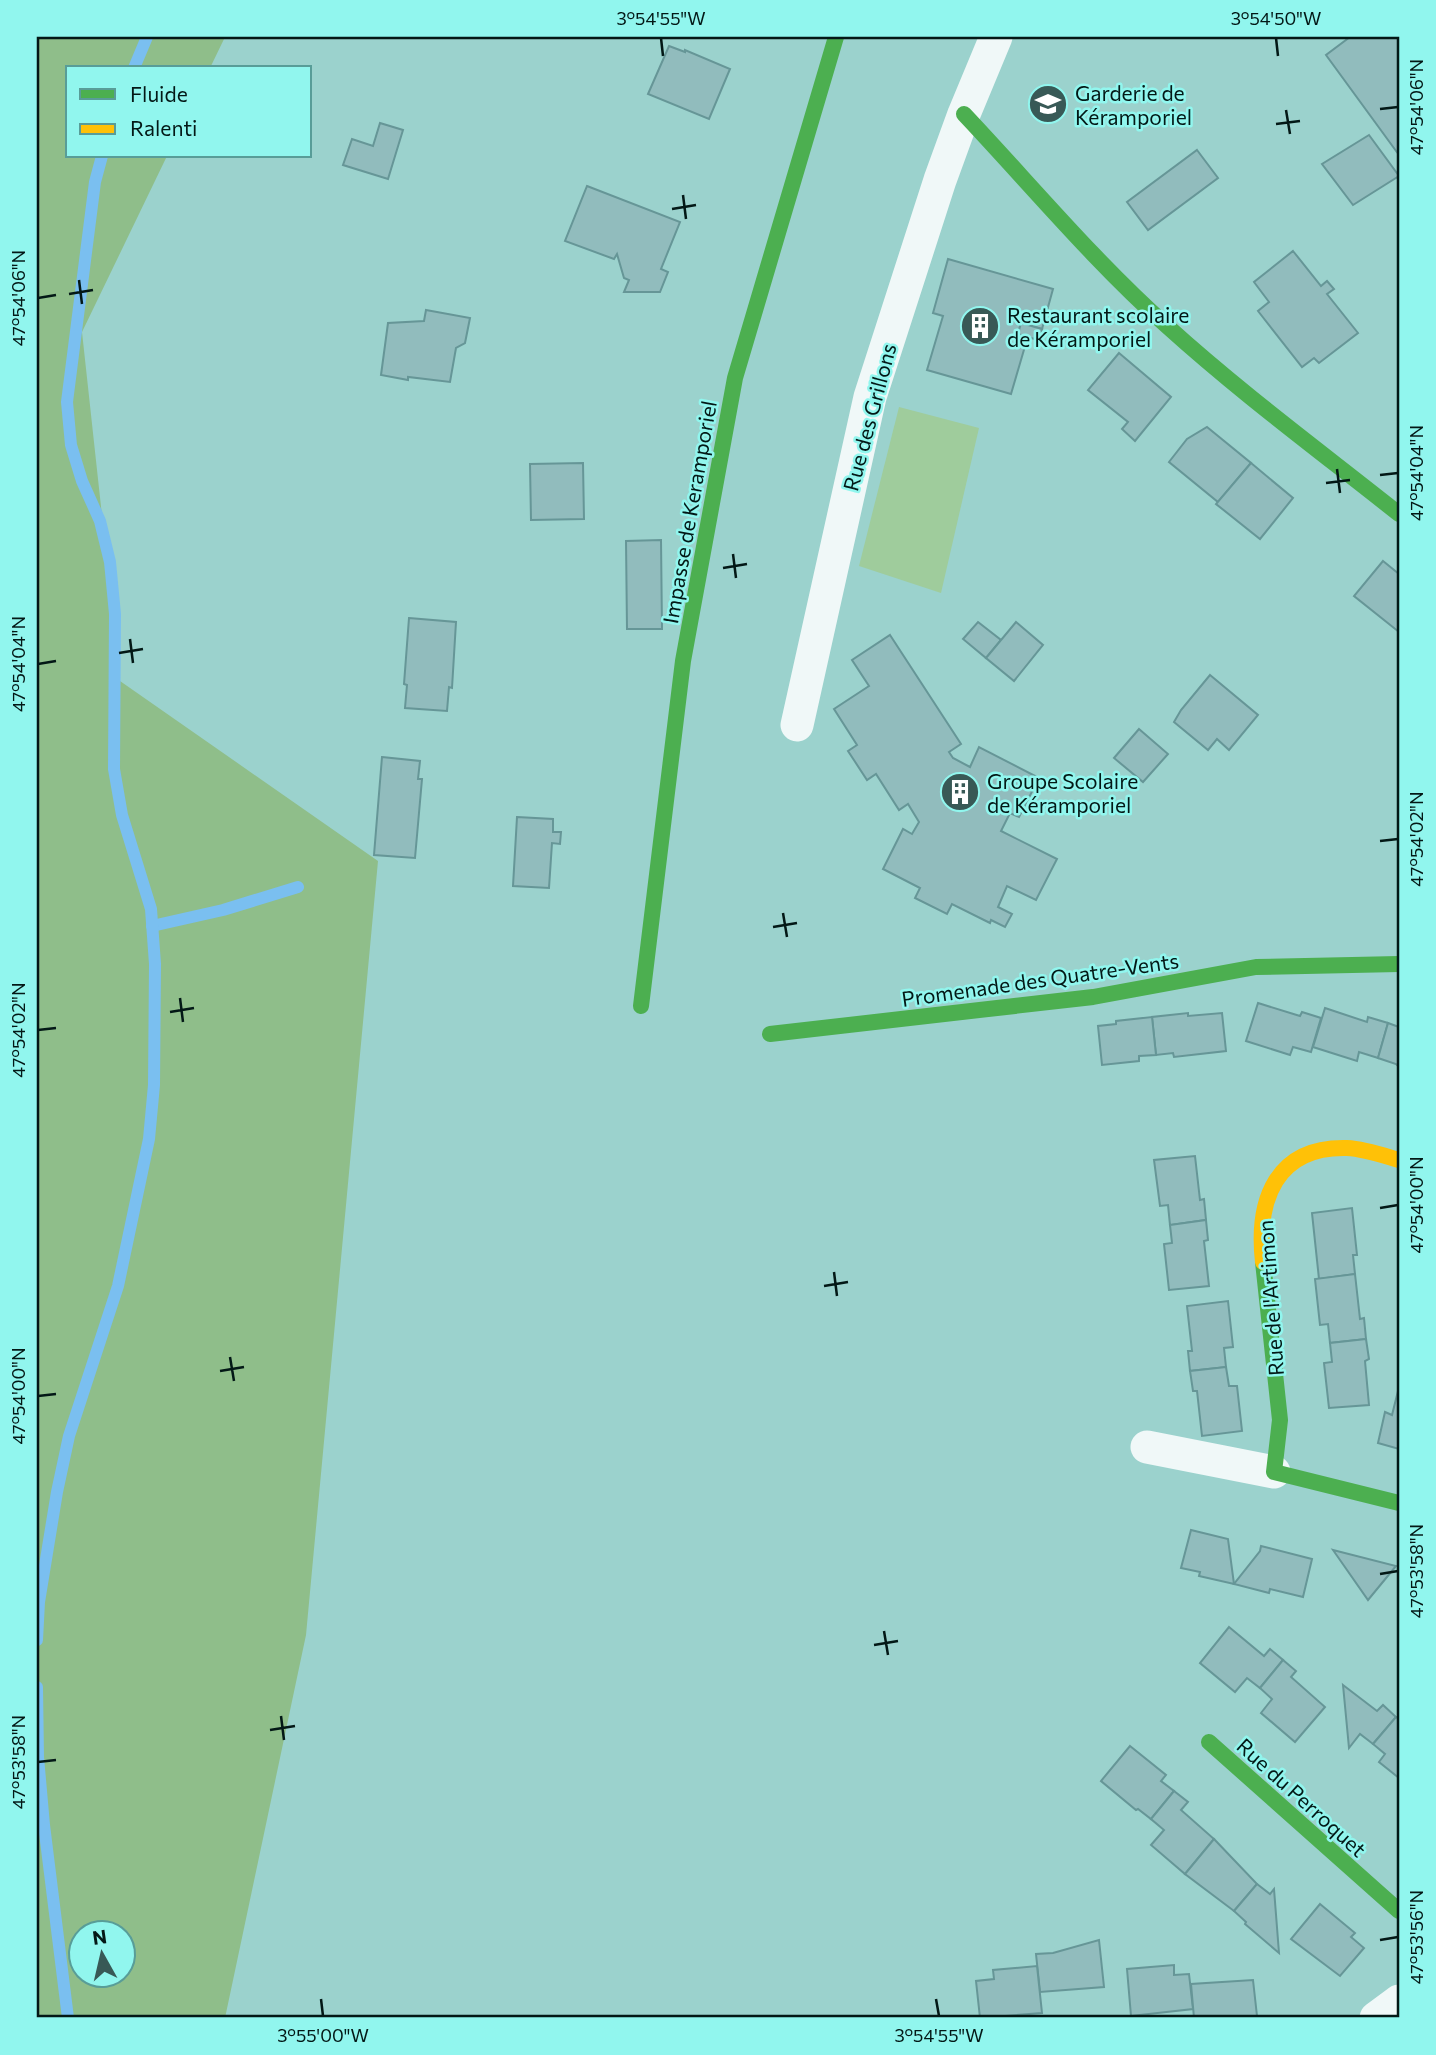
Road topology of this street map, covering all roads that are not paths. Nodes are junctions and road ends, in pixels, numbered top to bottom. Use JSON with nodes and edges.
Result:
{"nodes":[{"id":1,"x":836,"y":37,"type":"edge"},
{"id":2,"x":996,"y":37,"type":"edge"},
{"id":3,"x":964,"y":114,"type":"junction"},
{"id":4,"x":1399,"y":514,"type":"edge"},
{"id":5,"x":797,"y":725,"type":"dead end"},
{"id":6,"x":1399,"y":964,"type":"edge"},
{"id":7,"x":640,"y":1006,"type":"dead end"},
{"id":8,"x":770,"y":1034,"type":"dead end"},
{"id":9,"x":1399,"y":1160,"type":"edge"},
{"id":10,"x":1147,"y":1447,"type":"dead end"},
{"id":11,"x":1274,"y":1472,"type":"junction"},
{"id":12,"x":1399,"y":1503,"type":"edge"},
{"id":13,"x":1209,"y":1742,"type":"dead end"},
{"id":14,"x":1399,"y":1911,"type":"edge"},
{"id":15,"x":1399,"y":2001,"type":"edge"},
{"id":16,"x":1376,"y":2018,"type":"edge"}],
"edges":[{"from":1,"to":7,"type":"street","name":"Impasse de Keramporiel"},
{"from":2,"to":3,"type":"street","name":"Rue des Grillons"},
{"from":3,"to":4,"type":"street"},
{"from":3,"to":5,"type":"street","name":"Rue des Grillons"},
{"from":6,"to":8,"type":"street","name":"Promenade des Quatre-Vents"},
{"from":9,"to":11,"type":"street","name":"Rue de l'Artimon"},
{"from":10,"to":11,"type":"street"},
{"from":11,"to":12,"type":"street"},
{"from":13,"to":14,"type":"street","name":"Rue du Perroquet"},
{"from":15,"to":16,"type":"street"}]}
